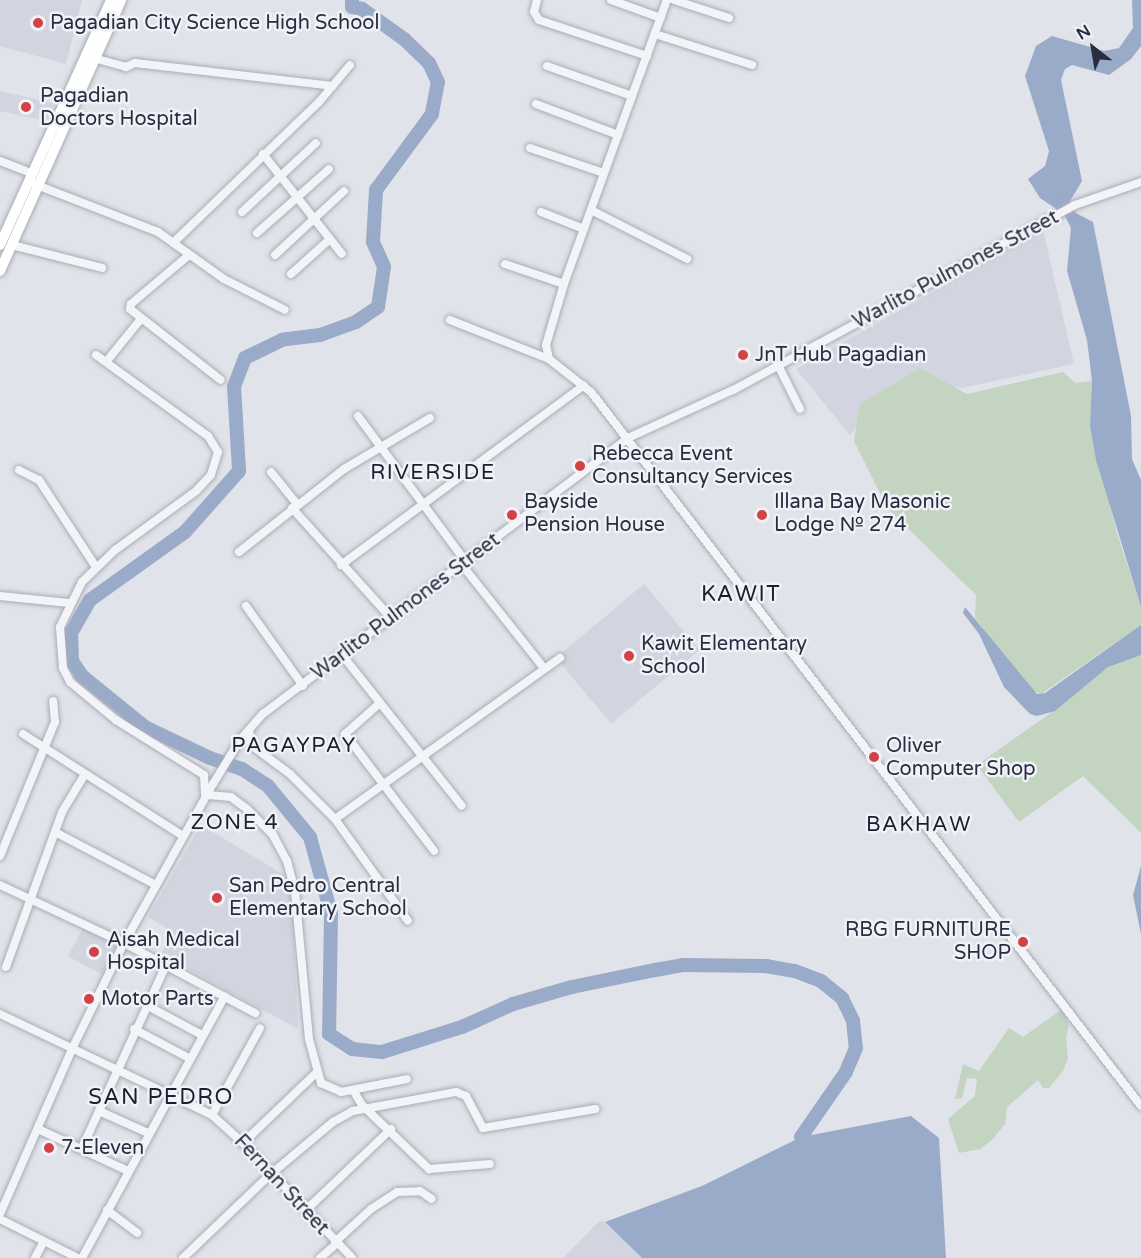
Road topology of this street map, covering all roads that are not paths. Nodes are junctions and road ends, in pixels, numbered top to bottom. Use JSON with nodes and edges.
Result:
{"nodes":[{"id":1,"x":111,"y":0,"type":"edge"},
{"id":2,"x":122,"y":0,"type":"edge"},
{"id":3,"x":537,"y":0,"type":"edge"},
{"id":4,"x":611,"y":0,"type":"edge"},
{"id":5,"x":667,"y":0,"type":"edge"},
{"id":6,"x":674,"y":0,"type":"edge"},
{"id":7,"x":661,"y":18,"type":"junction"},
{"id":8,"x":729,"y":18,"type":"dead end"},
{"id":9,"x":110,"y":19,"type":"junction"},
{"id":10,"x":655,"y":34,"type":"junction"},
{"id":11,"x":647,"y":56,"type":"junction"},
{"id":12,"x":91,"y":64,"type":"junction"},
{"id":13,"x":350,"y":65,"type":"dead end"},
{"id":14,"x":752,"y":65,"type":"dead end"},
{"id":15,"x":547,"y":66,"type":"dead end"},
{"id":16,"x":333,"y":86,"type":"junction"},
{"id":17,"x":632,"y":96,"type":"junction"},
{"id":18,"x":536,"y":104,"type":"dead end"},
{"id":19,"x":618,"y":135,"type":"junction"},
{"id":20,"x":316,"y":143,"type":"dead end"},
{"id":21,"x":530,"y":148,"type":"dead end"},
{"id":22,"x":263,"y":154,"type":"junction"},
{"id":23,"x":0,"y":161,"type":"edge"},
{"id":24,"x":329,"y":169,"type":"dead end"},
{"id":25,"x":604,"y":173,"type":"junction"},
{"id":26,"x":280,"y":176,"type":"junction"},
{"id":27,"x":33,"y":180,"type":"junction"},
{"id":28,"x":1141,"y":182,"type":"edge"},
{"id":29,"x":344,"y":192,"type":"dead end"},
{"id":30,"x":297,"y":197,"type":"junction"},
{"id":31,"x":591,"y":210,"type":"junction"},
{"id":32,"x":242,"y":212,"type":"dead end"},
{"id":33,"x":541,"y":212,"type":"dead end"},
{"id":34,"x":314,"y":219,"type":"junction"},
{"id":35,"x":584,"y":229,"type":"junction"},
{"id":36,"x":257,"y":233,"type":"dead end"},
{"id":37,"x":330,"y":239,"type":"junction"},
{"id":38,"x":173,"y":243,"type":"junction"},
{"id":39,"x":12,"y":244,"type":"junction"},
{"id":40,"x":0,"y":245,"type":"edge"},
{"id":41,"x":342,"y":254,"type":"dead end"},
{"id":42,"x":189,"y":255,"type":"junction"},
{"id":43,"x":275,"y":255,"type":"dead end"},
{"id":44,"x":687,"y":259,"type":"dead end"},
{"id":45,"x":505,"y":264,"type":"dead end"},
{"id":46,"x":102,"y":268,"type":"dead end"},
{"id":47,"x":0,"y":271,"type":"edge"},
{"id":48,"x":291,"y":274,"type":"dead end"},
{"id":49,"x":564,"y":284,"type":"junction"},
{"id":50,"x":285,"y":310,"type":"dead end"},
{"id":51,"x":140,"y":320,"type":"junction"},
{"id":52,"x":450,"y":320,"type":"dead end"},
{"id":53,"x":96,"y":355,"type":"dead end"},
{"id":54,"x":549,"y":359,"type":"junction"},
{"id":55,"x":106,"y":362,"type":"junction"},
{"id":56,"x":778,"y":366,"type":"junction"},
{"id":57,"x":221,"y":380,"type":"dead end"},
{"id":58,"x":584,"y":386,"type":"junction"},
{"id":59,"x":800,"y":409,"type":"dead end"},
{"id":60,"x":358,"y":416,"type":"dead end"},
{"id":61,"x":430,"y":418,"type":"dead end"},
{"id":62,"x":628,"y":438,"type":"junction"},
{"id":63,"x":383,"y":449,"type":"junction"},
{"id":64,"x":19,"y":470,"type":"dead end"},
{"id":65,"x":272,"y":472,"type":"dead end"},
{"id":66,"x":423,"y":505,"type":"junction"},
{"id":67,"x":294,"y":506,"type":"junction"},
{"id":68,"x":239,"y":552,"type":"dead end"},
{"id":69,"x":464,"y":563,"type":"junction"},
{"id":70,"x":341,"y":565,"type":"junction"},
{"id":71,"x":96,"y":567,"type":"junction"},
{"id":72,"x":0,"y":596,"type":"edge"},
{"id":73,"x":69,"y":603,"type":"junction"},
{"id":74,"x":246,"y":606,"type":"dead end"},
{"id":75,"x":391,"y":618,"type":"junction"},
{"id":76,"x":343,"y":656,"type":"junction"},
{"id":77,"x":560,"y":658,"type":"dead end"},
{"id":78,"x":544,"y":668,"type":"junction"},
{"id":79,"x":303,"y":686,"type":"junction"},
{"id":80,"x":53,"y":701,"type":"dead end"},
{"id":81,"x":380,"y":703,"type":"junction"},
{"id":82,"x":249,"y":728,"type":"junction"},
{"id":83,"x":23,"y":734,"type":"dead end"},
{"id":84,"x":45,"y":749,"type":"junction"},
{"id":85,"x":422,"y":756,"type":"junction"},
{"id":86,"x":85,"y":774,"type":"junction"},
{"id":87,"x":382,"y":784,"type":"junction"},
{"id":88,"x":205,"y":799,"type":"junction"},
{"id":89,"x":462,"y":806,"type":"dead end"},
{"id":90,"x":335,"y":819,"type":"junction"},
{"id":91,"x":55,"y":832,"type":"junction"},
{"id":92,"x":183,"y":836,"type":"junction"},
{"id":93,"x":434,"y":851,"type":"dead end"},
{"id":94,"x":0,"y":856,"type":"edge"},
{"id":95,"x":0,"y":885,"type":"edge"},
{"id":96,"x":156,"y":885,"type":"junction"},
{"id":97,"x":32,"y":900,"type":"junction"},
{"id":98,"x":408,"y":921,"type":"dead end"},
{"id":99,"x":124,"y":943,"type":"junction"},
{"id":100,"x":166,"y":965,"type":"junction"},
{"id":101,"x":6,"y":967,"type":"dead end"},
{"id":102,"x":225,"y":996,"type":"junction"},
{"id":103,"x":146,"y":1005,"type":"junction"},
{"id":104,"x":255,"y":1013,"type":"dead end"},
{"id":105,"x":0,"y":1014,"type":"edge"},
{"id":106,"x":260,"y":1028,"type":"dead end"},
{"id":107,"x":134,"y":1029,"type":"junction"},
{"id":108,"x":202,"y":1035,"type":"junction"},
{"id":109,"x":72,"y":1049,"type":"junction"},
{"id":110,"x":189,"y":1058,"type":"junction"},
{"id":111,"x":117,"y":1071,"type":"junction"},
{"id":112,"x":316,"y":1073,"type":"junction"},
{"id":113,"x":407,"y":1079,"type":"dead end"},
{"id":114,"x":353,"y":1090,"type":"junction"},
{"id":115,"x":171,"y":1093,"type":"junction"},
{"id":116,"x":1141,"y":1106,"type":"edge"},
{"id":117,"x":370,"y":1108,"type":"junction"},
{"id":118,"x":595,"y":1109,"type":"dead end"},
{"id":119,"x":99,"y":1111,"type":"junction"},
{"id":120,"x":212,"y":1115,"type":"junction"},
{"id":121,"x":38,"y":1129,"type":"junction"},
{"id":122,"x":391,"y":1129,"type":"junction"},
{"id":123,"x":148,"y":1133,"type":"junction"},
{"id":124,"x":243,"y":1143,"type":"junction"},
{"id":125,"x":82,"y":1148,"type":"junction"},
{"id":126,"x":490,"y":1164,"type":"dead end"},
{"id":127,"x":128,"y":1171,"type":"junction"},
{"id":128,"x":271,"y":1174,"type":"junction"},
{"id":129,"x":432,"y":1199,"type":"dead end"},
{"id":130,"x":107,"y":1210,"type":"junction"},
{"id":131,"x":305,"y":1211,"type":"junction"},
{"id":132,"x":0,"y":1214,"type":"edge"},
{"id":133,"x":0,"y":1219,"type":"edge"},
{"id":134,"x":137,"y":1233,"type":"dead end"},
{"id":135,"x":44,"y":1241,"type":"junction"},
{"id":136,"x":335,"y":1243,"type":"junction"},
{"id":137,"x":34,"y":1258,"type":"edge"},
{"id":138,"x":80,"y":1258,"type":"edge"},
{"id":139,"x":183,"y":1258,"type":"edge"},
{"id":140,"x":320,"y":1258,"type":"edge"},
{"id":141,"x":352,"y":1258,"type":"edge"}],
"edges":[{"from":1,"to":9,"type":"main road"},
{"from":2,"to":9,"type":"main road"},
{"from":3,"to":11,"type":"street"},
{"from":4,"to":7,"type":"street"},
{"from":5,"to":7,"type":"street"},
{"from":6,"to":8,"type":"street"},
{"from":7,"to":10,"type":"street"},
{"from":9,"to":12,"type":"main road"},
{"from":10,"to":11,"type":"street"},
{"from":10,"to":14,"type":"street"},
{"from":11,"to":17,"type":"street"},
{"from":12,"to":16,"type":"street"},
{"from":12,"to":27,"type":"main road"},
{"from":13,"to":16,"type":"street"},
{"from":15,"to":17,"type":"street"},
{"from":16,"to":22,"type":"street"},
{"from":17,"to":19,"type":"street"},
{"from":18,"to":19,"type":"street"},
{"from":19,"to":25,"type":"street"},
{"from":20,"to":26,"type":"street"},
{"from":21,"to":25,"type":"street"},
{"from":22,"to":26,"type":"street"},
{"from":22,"to":38,"type":"street"},
{"from":23,"to":27,"type":"street"},
{"from":24,"to":30,"type":"street"},
{"from":25,"to":31,"type":"street"},
{"from":26,"to":30,"type":"street"},
{"from":26,"to":32,"type":"street"},
{"from":27,"to":38,"type":"street"},
{"from":27,"to":39,"type":"main road"},
{"from":27,"to":40,"type":"main road"},
{"from":28,"to":56,"type":"street","name":"Warlito Pulmones Street"},
{"from":29,"to":34,"type":"street"},
{"from":30,"to":34,"type":"street"},
{"from":30,"to":36,"type":"street"},
{"from":31,"to":35,"type":"street"},
{"from":31,"to":44,"type":"street"},
{"from":33,"to":35,"type":"street"},
{"from":34,"to":37,"type":"street"},
{"from":34,"to":43,"type":"street"},
{"from":35,"to":49,"type":"street"},
{"from":37,"to":41,"type":"street"},
{"from":37,"to":48,"type":"street"},
{"from":38,"to":42,"type":"street"},
{"from":39,"to":46,"type":"street"},
{"from":39,"to":47,"type":"main road"},
{"from":42,"to":50,"type":"street"},
{"from":42,"to":51,"type":"street"},
{"from":45,"to":49,"type":"street"},
{"from":49,"to":54,"type":"street"},
{"from":51,"to":55,"type":"street"},
{"from":51,"to":57,"type":"street"},
{"from":52,"to":54,"type":"street"},
{"from":53,"to":55,"type":"street"},
{"from":54,"to":58,"type":"street"},
{"from":55,"to":71,"type":"street"},
{"from":56,"to":59,"type":"street"},
{"from":56,"to":62,"type":"street","name":"Warlito Pulmones Street"},
{"from":58,"to":62,"type":"street"},
{"from":58,"to":66,"type":"street"},
{"from":60,"to":63,"type":"street"},
{"from":61,"to":63,"type":"street"},
{"from":62,"to":69,"type":"street","name":"Warlito Pulmones Street"},
{"from":62,"to":116,"type":"street"},
{"from":63,"to":66,"type":"street"},
{"from":63,"to":67,"type":"street"},
{"from":64,"to":71,"type":"street"},
{"from":65,"to":67,"type":"street"},
{"from":66,"to":69,"type":"street"},
{"from":66,"to":70,"type":"street"},
{"from":67,"to":68,"type":"street"},
{"from":67,"to":70,"type":"street"},
{"from":69,"to":75,"type":"street","name":"Warlito Pulmones Street"},
{"from":69,"to":78,"type":"street"},
{"from":70,"to":75,"type":"street"},
{"from":71,"to":73,"type":"street"},
{"from":72,"to":73,"type":"street"},
{"from":73,"to":88,"type":"street"},
{"from":74,"to":79,"type":"street"},
{"from":75,"to":76,"type":"street","name":"Warlito Pulmones Street"},
{"from":76,"to":79,"type":"street","name":"Warlito Pulmones Street"},
{"from":76,"to":81,"type":"street"},
{"from":77,"to":78,"type":"street"},
{"from":78,"to":85,"type":"street"},
{"from":79,"to":82,"type":"street","name":"Warlito Pulmones Street"},
{"from":80,"to":84,"type":"street"},
{"from":81,"to":85,"type":"street"},
{"from":81,"to":87,"type":"street"},
{"from":82,"to":88,"type":"street","name":"Warlito Pulmones Street"},
{"from":82,"to":90,"type":"street"},
{"from":83,"to":84,"type":"street"},
{"from":84,"to":86,"type":"street"},
{"from":84,"to":94,"type":"street"},
{"from":85,"to":87,"type":"street"},
{"from":85,"to":89,"type":"street"},
{"from":86,"to":91,"type":"street"},
{"from":86,"to":92,"type":"street"},
{"from":87,"to":90,"type":"street"},
{"from":87,"to":93,"type":"street"},
{"from":88,"to":92,"type":"street","name":"Warlito Pulmones Street"},
{"from":88,"to":112,"type":"street"},
{"from":90,"to":98,"type":"street"},
{"from":91,"to":96,"type":"street"},
{"from":91,"to":97,"type":"street"},
{"from":92,"to":96,"type":"street","name":"Warlito Pulmones Street"},
{"from":95,"to":97,"type":"street"},
{"from":96,"to":99,"type":"street","name":"Warlito Pulmones Street"},
{"from":97,"to":99,"type":"street"},
{"from":97,"to":101,"type":"street"},
{"from":99,"to":100,"type":"street"},
{"from":99,"to":109,"type":"street","name":"Warlito Pulmones Street"},
{"from":100,"to":102,"type":"street"},
{"from":100,"to":103,"type":"street"},
{"from":102,"to":104,"type":"street"},
{"from":102,"to":108,"type":"street"},
{"from":103,"to":107,"type":"street"},
{"from":103,"to":108,"type":"street"},
{"from":105,"to":109,"type":"street","name":"Fernan Street"},
{"from":106,"to":120,"type":"street"},
{"from":107,"to":110,"type":"street"},
{"from":107,"to":111,"type":"street"},
{"from":108,"to":110,"type":"street"},
{"from":109,"to":111,"type":"street","name":"Fernan Street"},
{"from":109,"to":121,"type":"street","name":"Warlito Pulmones Street"},
{"from":110,"to":115,"type":"street"},
{"from":111,"to":115,"type":"street","name":"Fernan Street"},
{"from":111,"to":119,"type":"street"},
{"from":112,"to":114,"type":"street"},
{"from":112,"to":124,"type":"street"},
{"from":113,"to":114,"type":"street"},
{"from":114,"to":117,"type":"street"},
{"from":115,"to":120,"type":"street","name":"Fernan Street"},
{"from":115,"to":123,"type":"street"},
{"from":117,"to":118,"type":"street"},
{"from":117,"to":122,"type":"street"},
{"from":117,"to":128,"type":"street"},
{"from":119,"to":123,"type":"street"},
{"from":119,"to":125,"type":"street"},
{"from":120,"to":124,"type":"street","name":"Fernan Street"},
{"from":121,"to":125,"type":"street"},
{"from":121,"to":132,"type":"street","name":"Warlito Pulmones Street"},
{"from":122,"to":126,"type":"street"},
{"from":122,"to":131,"type":"street"},
{"from":123,"to":127,"type":"street"},
{"from":124,"to":128,"type":"street","name":"Fernan Street"},
{"from":125,"to":127,"type":"street"},
{"from":127,"to":130,"type":"street"},
{"from":128,"to":131,"type":"street","name":"Fernan Street"},
{"from":128,"to":139,"type":"street"},
{"from":129,"to":136,"type":"street"},
{"from":130,"to":134,"type":"street"},
{"from":130,"to":138,"type":"street"},
{"from":131,"to":136,"type":"street","name":"Fernan Street"},
{"from":133,"to":135,"type":"street"},
{"from":135,"to":137,"type":"street"},
{"from":135,"to":138,"type":"street"},
{"from":136,"to":140,"type":"street"},
{"from":136,"to":141,"type":"street","name":"Fernan Street"}]}
